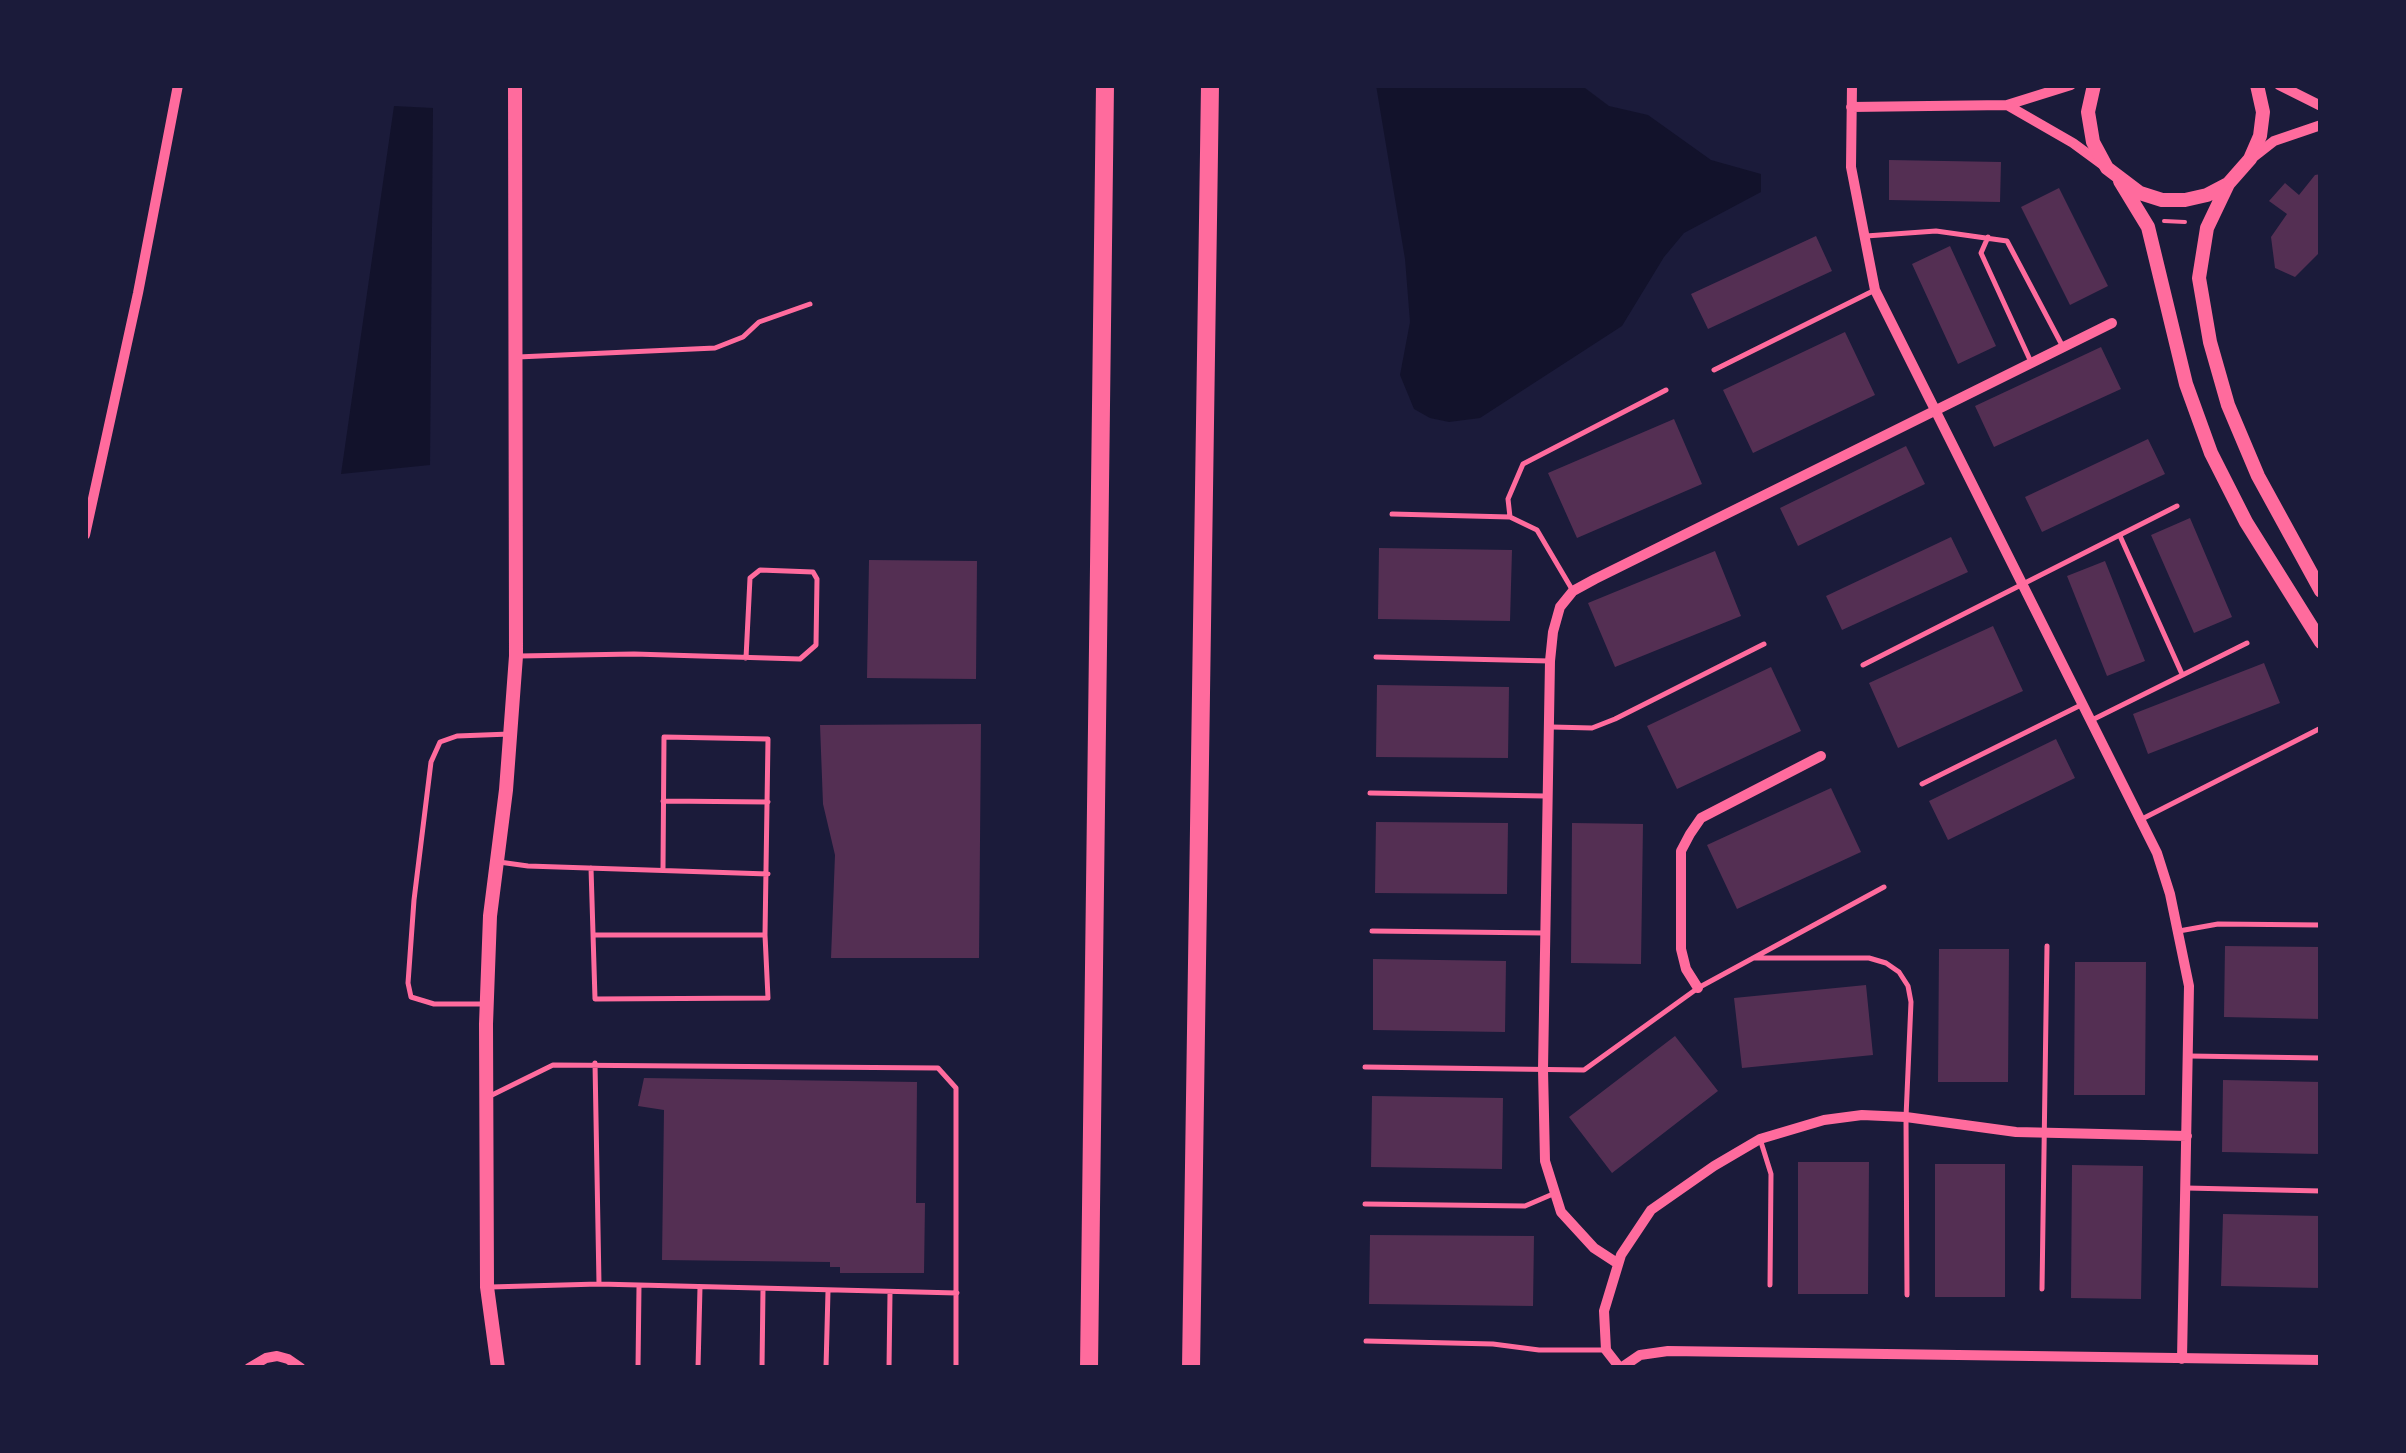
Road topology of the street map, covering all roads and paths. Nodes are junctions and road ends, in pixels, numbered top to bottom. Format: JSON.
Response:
{"nodes":[{"id":1,"x":178,"y":85,"type":"edge"},
{"id":2,"x":515,"y":85,"type":"edge"},
{"id":3,"x":1105,"y":85,"type":"edge"},
{"id":4,"x":1210,"y":85,"type":"edge"},
{"id":5,"x":1852,"y":85,"type":"edge"},
{"id":6,"x":2072,"y":85,"type":"edge"},
{"id":7,"x":2094,"y":85,"type":"edge"},
{"id":8,"x":2257,"y":85,"type":"edge"},
{"id":9,"x":2279,"y":85,"type":"edge"},
{"id":10,"x":2007,"y":105,"type":"junction"},
{"id":11,"x":1850,"y":106,"type":"junction"},
{"id":12,"x":2321,"y":106,"type":"edge"},
{"id":13,"x":2321,"y":124,"type":"edge"},
{"id":14,"x":2250,"y":159,"type":"junction"},
{"id":15,"x":2107,"y":168,"type":"junction"},
{"id":16,"x":2120,"y":181,"type":"junction"},
{"id":17,"x":2228,"y":184,"type":"junction"},
{"id":18,"x":2160,"y":220,"type":"dead end"},
{"id":19,"x":2185,"y":222,"type":"dead end"},
{"id":20,"x":1864,"y":236,"type":"junction"},
{"id":21,"x":1988,"y":237,"type":"junction"},
{"id":22,"x":1874,"y":290,"type":"junction"},
{"id":23,"x":810,"y":304,"type":"dead end"},
{"id":24,"x":2112,"y":322,"type":"dead end"},
{"id":25,"x":2062,"y":347,"type":"junction"},
{"id":26,"x":515,"y":358,"type":"junction"},
{"id":27,"x":2031,"y":363,"type":"junction"},
{"id":28,"x":1714,"y":370,"type":"dead end"},
{"id":29,"x":1666,"y":390,"type":"dead end"},
{"id":30,"x":1935,"y":410,"type":"junction"},
{"id":31,"x":2177,"y":506,"type":"dead end"},
{"id":32,"x":1392,"y":514,"type":"dead end"},
{"id":33,"x":1510,"y":517,"type":"junction"},
{"id":34,"x":85,"y":535,"type":"edge"},
{"id":35,"x":2120,"y":536,"type":"junction"},
{"id":36,"x":2021,"y":587,"type":"junction"},
{"id":37,"x":1574,"y":590,"type":"junction"},
{"id":38,"x":2321,"y":591,"type":"edge"},
{"id":39,"x":2247,"y":642,"type":"dead end"},
{"id":40,"x":2321,"y":642,"type":"edge"},
{"id":41,"x":1764,"y":644,"type":"dead end"},
{"id":42,"x":516,"y":656,"type":"junction"},
{"id":43,"x":1376,"y":657,"type":"dead end"},
{"id":44,"x":746,"y":658,"type":"junction"},
{"id":45,"x":1550,"y":661,"type":"junction"},
{"id":46,"x":1863,"y":665,"type":"dead end"},
{"id":47,"x":2182,"y":674,"type":"junction"},
{"id":48,"x":2081,"y":705,"type":"junction"},
{"id":49,"x":2089,"y":721,"type":"junction"},
{"id":50,"x":1548,"y":727,"type":"junction"},
{"id":51,"x":2321,"y":728,"type":"edge"},
{"id":52,"x":512,"y":733,"type":"junction"},
{"id":53,"x":1821,"y":756,"type":"dead end"},
{"id":54,"x":1922,"y":784,"type":"dead end"},
{"id":55,"x":1370,"y":794,"type":"dead end"},
{"id":56,"x":1548,"y":796,"type":"junction"},
{"id":57,"x":663,"y":801,"type":"junction"},
{"id":58,"x":768,"y":802,"type":"junction"},
{"id":59,"x":2139,"y":820,"type":"junction"},
{"id":60,"x":496,"y":862,"type":"junction"},
{"id":61,"x":592,"y":868,"type":"junction"},
{"id":62,"x":663,"y":868,"type":"junction"},
{"id":63,"x":768,"y":874,"type":"junction"},
{"id":64,"x":1884,"y":887,"type":"dead end"},
{"id":65,"x":2321,"y":925,"type":"edge"},
{"id":66,"x":2179,"y":931,"type":"junction"},
{"id":67,"x":1372,"y":932,"type":"dead end"},
{"id":68,"x":1547,"y":933,"type":"junction"},
{"id":69,"x":594,"y":935,"type":"junction"},
{"id":70,"x":765,"y":935,"type":"junction"},
{"id":71,"x":2047,"y":946,"type":"dead end"},
{"id":72,"x":1750,"y":958,"type":"junction"},
{"id":73,"x":1698,"y":988,"type":"junction"},
{"id":74,"x":487,"y":1004,"type":"junction"},
{"id":75,"x":2188,"y":1056,"type":"junction"},
{"id":76,"x":2321,"y":1058,"type":"edge"},
{"id":77,"x":595,"y":1063,"type":"junction"},
{"id":78,"x":1366,"y":1066,"type":"dead end"},
{"id":79,"x":1543,"y":1069,"type":"junction"},
{"id":80,"x":486,"y":1098,"type":"junction"},
{"id":81,"x":1906,"y":1117,"type":"junction"},
{"id":82,"x":2043,"y":1132,"type":"junction"},
{"id":83,"x":2187,"y":1136,"type":"junction"},
{"id":84,"x":1760,"y":1139,"type":"junction"},
{"id":85,"x":2186,"y":1188,"type":"junction"},
{"id":86,"x":2321,"y":1191,"type":"edge"},
{"id":87,"x":1554,"y":1194,"type":"junction"},
{"id":88,"x":1365,"y":1204,"type":"dead end"},
{"id":89,"x":1617,"y":1263,"type":"junction"},
{"id":90,"x":600,"y":1284,"type":"junction"},
{"id":91,"x":1770,"y":1285,"type":"dead end"},
{"id":92,"x":639,"y":1286,"type":"junction"},
{"id":93,"x":700,"y":1286,"type":"junction"},
{"id":94,"x":487,"y":1287,"type":"junction"},
{"id":95,"x":764,"y":1289,"type":"junction"},
{"id":96,"x":2042,"y":1289,"type":"dead end"},
{"id":97,"x":828,"y":1290,"type":"junction"},
{"id":98,"x":890,"y":1293,"type":"junction"},
{"id":99,"x":956,"y":1293,"type":"junction"},
{"id":100,"x":1907,"y":1295,"type":"dead end"},
{"id":101,"x":1366,"y":1342,"type":"dead end"},
{"id":102,"x":1606,"y":1350,"type":"junction"},
{"id":103,"x":2182,"y":1359,"type":"junction"},
{"id":104,"x":2321,"y":1360,"type":"edge"},
{"id":105,"x":250,"y":1368,"type":"edge"},
{"id":106,"x":302,"y":1368,"type":"edge"},
{"id":107,"x":498,"y":1368,"type":"edge"},
{"id":108,"x":638,"y":1368,"type":"edge"},
{"id":109,"x":698,"y":1368,"type":"edge"},
{"id":110,"x":762,"y":1368,"type":"edge"},
{"id":111,"x":826,"y":1368,"type":"edge"},
{"id":112,"x":889,"y":1368,"type":"edge"},
{"id":113,"x":956,"y":1368,"type":"edge"},
{"id":114,"x":1089,"y":1368,"type":"edge"},
{"id":115,"x":1191,"y":1368,"type":"edge"},
{"id":116,"x":1621,"y":1368,"type":"edge"}],
"edges":[{"from":1,"to":34,"type":"street"},
{"from":2,"to":26,"type":"street"},
{"from":3,"to":114,"type":"highway"},
{"from":4,"to":115,"type":"highway"},
{"from":5,"to":11,"type":"street"},
{"from":6,"to":10,"type":"street"},
{"from":7,"to":15,"type":"street"},
{"from":8,"to":14,"type":"street"},
{"from":9,"to":12,"type":"street"},
{"from":10,"to":11,"type":"street"},
{"from":10,"to":15,"type":"street"},
{"from":11,"to":20,"type":"street"},
{"from":13,"to":14,"type":"street"},
{"from":14,"to":17,"type":"street"},
{"from":15,"to":16,"type":"street"},
{"from":16,"to":17,"type":"street"},
{"from":16,"to":40,"type":"street"},
{"from":17,"to":38,"type":"street"},
{"from":18,"to":19,"type":"path"},
{"from":20,"to":21,"type":"lane"},
{"from":20,"to":22,"type":"street"},
{"from":21,"to":25,"type":"lane"},
{"from":21,"to":27,"type":"lane"},
{"from":22,"to":28,"type":"lane"},
{"from":22,"to":30,"type":"street"},
{"from":23,"to":26,"type":"lane"},
{"from":24,"to":25,"type":"street"},
{"from":25,"to":27,"type":"street"},
{"from":26,"to":42,"type":"street"},
{"from":27,"to":30,"type":"street"},
{"from":29,"to":33,"type":"lane"},
{"from":30,"to":36,"type":"street"},
{"from":30,"to":37,"type":"street"},
{"from":31,"to":35,"type":"lane"},
{"from":32,"to":33,"type":"lane"},
{"from":33,"to":37,"type":"lane"},
{"from":35,"to":36,"type":"lane"},
{"from":35,"to":47,"type":"lane"},
{"from":36,"to":46,"type":"lane"},
{"from":36,"to":48,"type":"street"},
{"from":37,"to":45,"type":"street"},
{"from":39,"to":47,"type":"lane"},
{"from":41,"to":50,"type":"lane"},
{"from":42,"to":44,"type":"lane"},
{"from":42,"to":52,"type":"street"},
{"from":43,"to":45,"type":"lane"},
{"from":44,"to":44,"type":"lane"},
{"from":45,"to":50,"type":"street"},
{"from":47,"to":49,"type":"lane"},
{"from":48,"to":49,"type":"street"},
{"from":48,"to":54,"type":"lane"},
{"from":49,"to":59,"type":"street"},
{"from":50,"to":56,"type":"street"},
{"from":51,"to":59,"type":"lane"},
{"from":52,"to":60,"type":"street"},
{"from":52,"to":74,"type":"lane"},
{"from":53,"to":73,"type":"street"},
{"from":55,"to":56,"type":"lane"},
{"from":56,"to":68,"type":"street"},
{"from":57,"to":58,"type":"lane"},
{"from":57,"to":58,"type":"lane"},
{"from":57,"to":62,"type":"lane"},
{"from":58,"to":63,"type":"lane"},
{"from":59,"to":66,"type":"street"},
{"from":60,"to":61,"type":"lane"},
{"from":60,"to":74,"type":"street"},
{"from":61,"to":62,"type":"lane"},
{"from":61,"to":69,"type":"lane"},
{"from":62,"to":63,"type":"lane"},
{"from":63,"to":70,"type":"lane"},
{"from":64,"to":72,"type":"lane"},
{"from":65,"to":66,"type":"lane"},
{"from":66,"to":75,"type":"street"},
{"from":67,"to":68,"type":"lane"},
{"from":68,"to":79,"type":"street"},
{"from":69,"to":70,"type":"lane"},
{"from":69,"to":70,"type":"lane"},
{"from":71,"to":82,"type":"lane"},
{"from":72,"to":73,"type":"lane"},
{"from":72,"to":81,"type":"lane"},
{"from":73,"to":79,"type":"lane"},
{"from":74,"to":80,"type":"street"},
{"from":75,"to":76,"type":"lane"},
{"from":75,"to":83,"type":"street"},
{"from":77,"to":80,"type":"lane"},
{"from":77,"to":90,"type":"lane"},
{"from":77,"to":99,"type":"lane"},
{"from":78,"to":79,"type":"lane"},
{"from":79,"to":87,"type":"street"},
{"from":80,"to":94,"type":"street"},
{"from":81,"to":82,"type":"street"},
{"from":81,"to":84,"type":"street"},
{"from":81,"to":100,"type":"lane"},
{"from":82,"to":83,"type":"street"},
{"from":82,"to":96,"type":"lane"},
{"from":83,"to":85,"type":"street"},
{"from":84,"to":89,"type":"street"},
{"from":84,"to":91,"type":"lane"},
{"from":85,"to":86,"type":"lane"},
{"from":85,"to":103,"type":"street"},
{"from":87,"to":88,"type":"lane"},
{"from":87,"to":89,"type":"street"},
{"from":89,"to":102,"type":"street"},
{"from":90,"to":92,"type":"lane"},
{"from":90,"to":94,"type":"lane"},
{"from":92,"to":93,"type":"lane"},
{"from":92,"to":108,"type":"lane"},
{"from":93,"to":95,"type":"lane"},
{"from":93,"to":109,"type":"lane"},
{"from":94,"to":107,"type":"street"},
{"from":95,"to":97,"type":"lane"},
{"from":95,"to":110,"type":"lane"},
{"from":97,"to":98,"type":"lane"},
{"from":97,"to":111,"type":"lane"},
{"from":98,"to":99,"type":"lane"},
{"from":98,"to":112,"type":"lane"},
{"from":99,"to":113,"type":"lane"},
{"from":101,"to":102,"type":"lane"},
{"from":102,"to":116,"type":"street"},
{"from":103,"to":104,"type":"street"},
{"from":103,"to":116,"type":"street"},
{"from":105,"to":106,"type":"street"}]}
